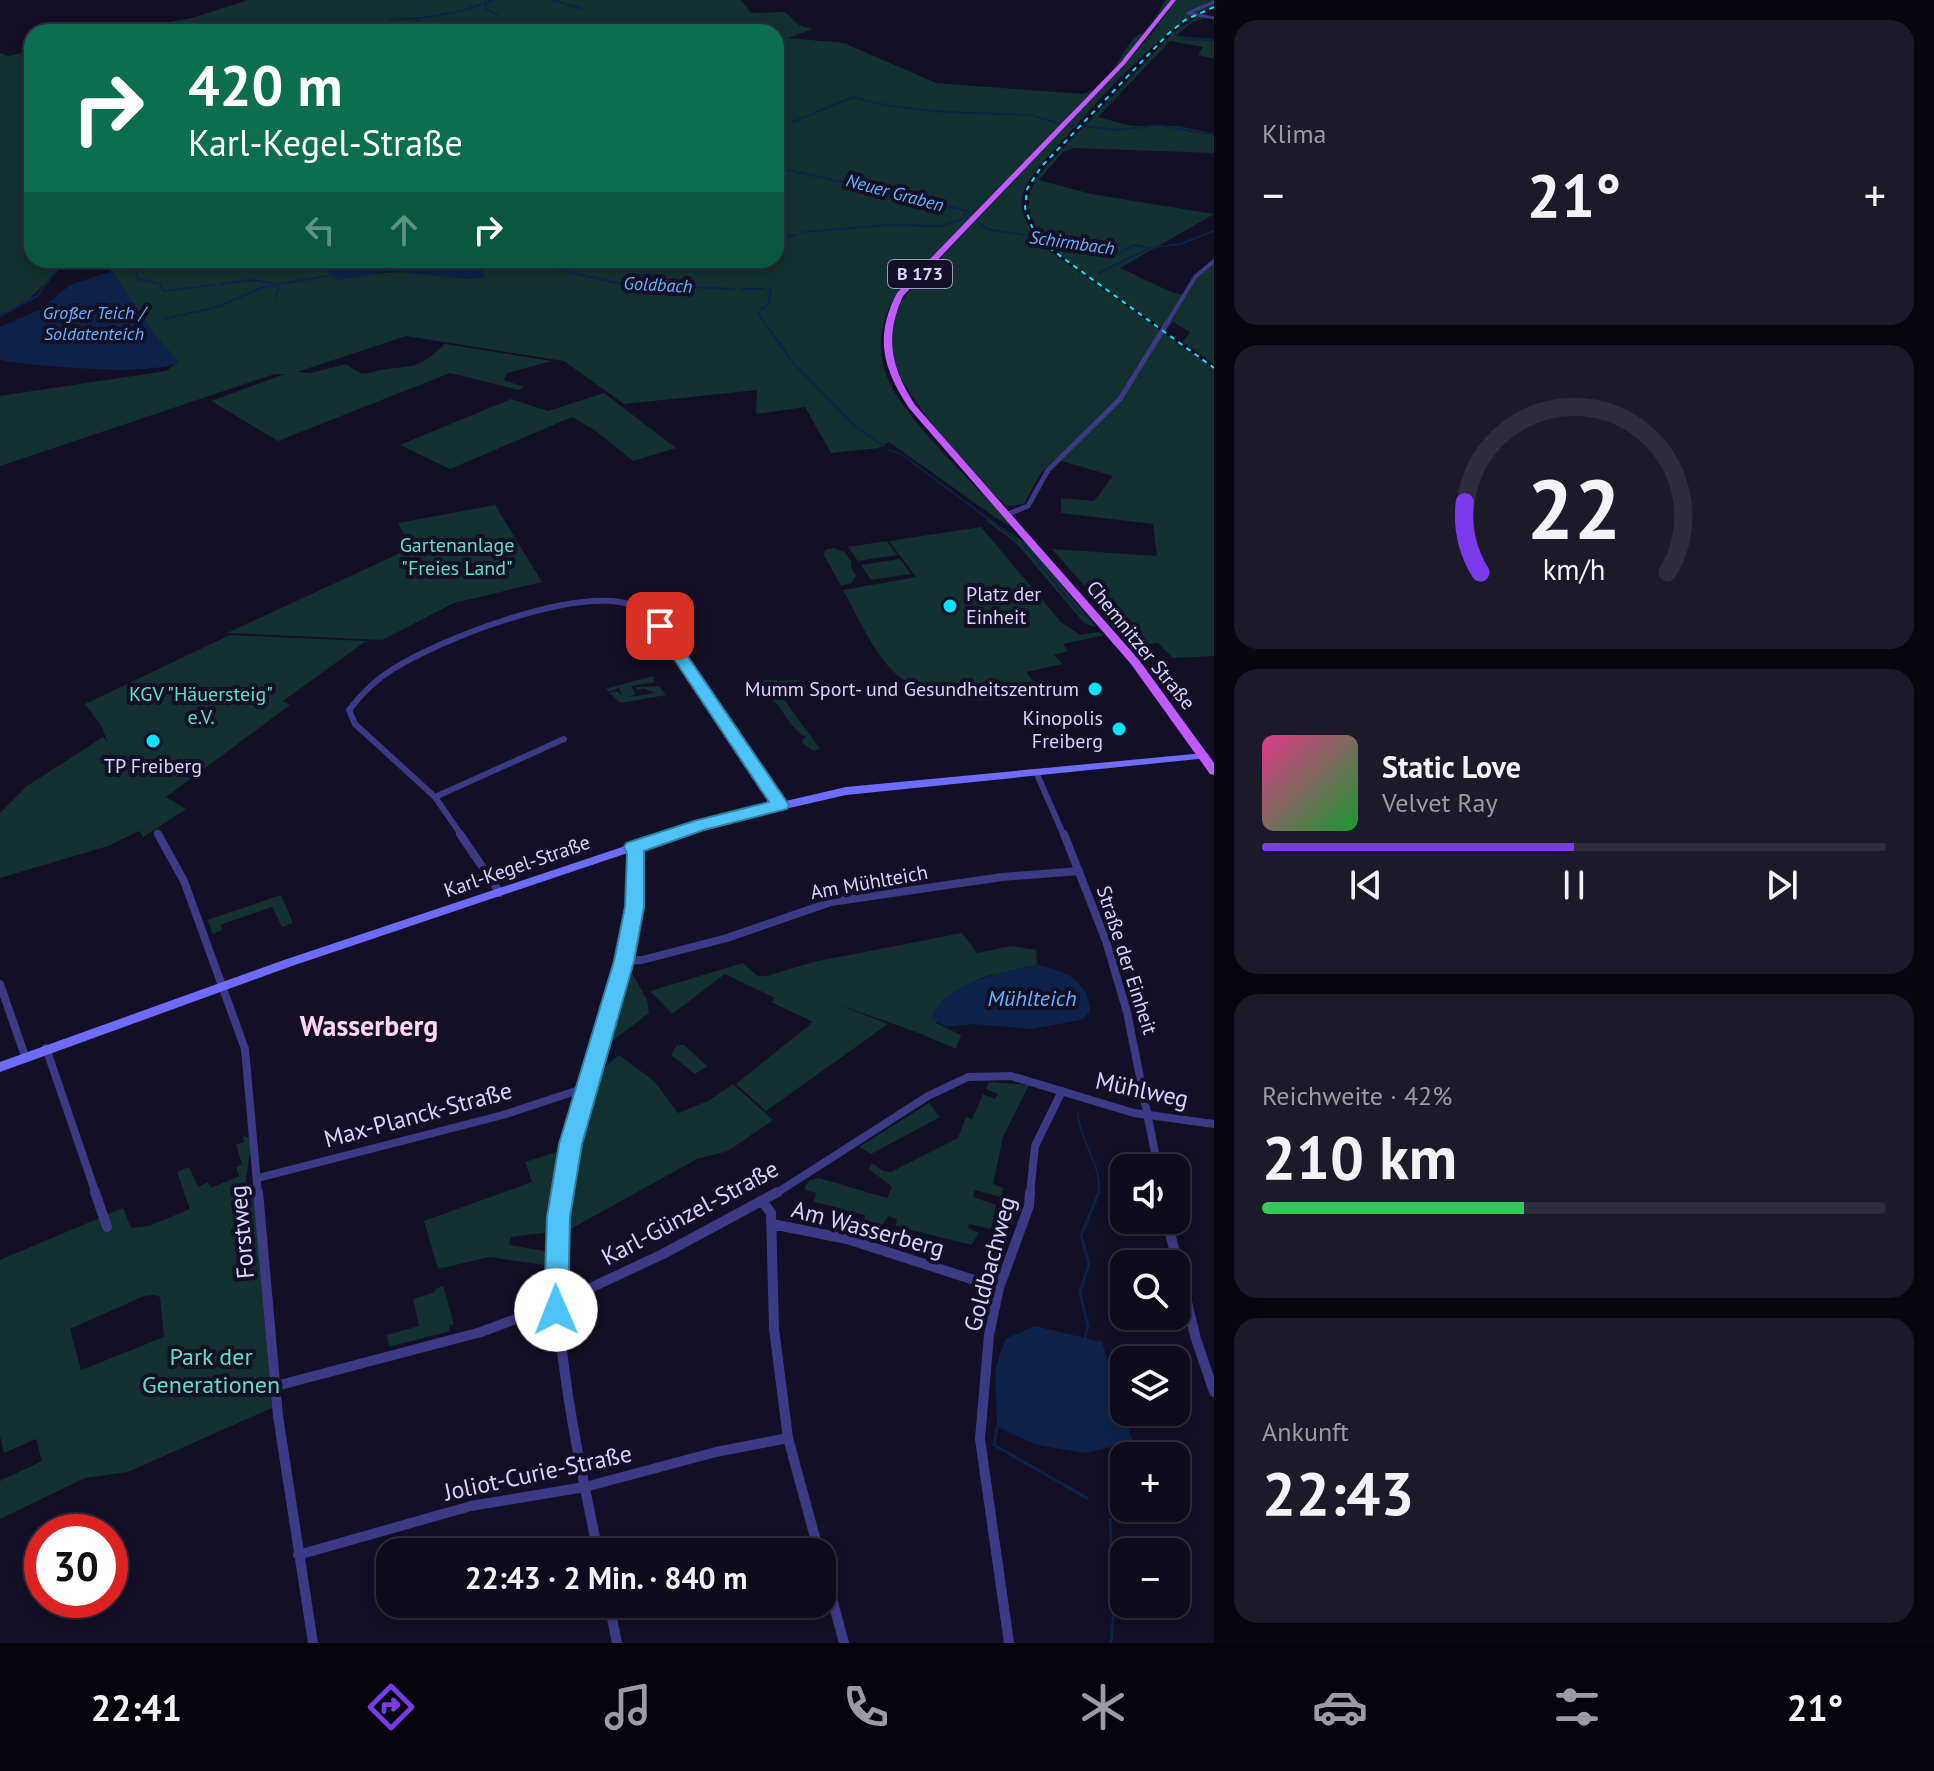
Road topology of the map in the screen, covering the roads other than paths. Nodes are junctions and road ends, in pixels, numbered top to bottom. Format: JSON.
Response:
{"nodes":[{"id":1,"x":1174,"y":0,"type":"edge"},
{"id":2,"x":1214,"y":2,"type":"edge"},
{"id":3,"x":1214,"y":18,"type":"edge"},
{"id":4,"x":1214,"y":261,"type":"edge"},
{"id":5,"x":1008,"y":514,"type":"junction"},
{"id":6,"x":564,"y":739,"type":"dead end"},
{"id":7,"x":1204,"y":756,"type":"junction"},
{"id":8,"x":1214,"y":771,"type":"edge"},
{"id":9,"x":1036,"y":772,"type":"junction"},
{"id":10,"x":435,"y":797,"type":"junction"},
{"id":11,"x":780,"y":805,"type":"junction"},
{"id":12,"x":157,"y":833,"type":"dead end"},
{"id":13,"x":633,"y":847,"type":"junction"},
{"id":14,"x":1079,"y":871,"type":"junction"},
{"id":15,"x":500,"y":893,"type":"junction"},
{"id":16,"x":624,"y":961,"type":"junction"},
{"id":17,"x":0,"y":984,"type":"edge"},
{"id":18,"x":223,"y":986,"type":"junction"},
{"id":19,"x":46,"y":1048,"type":"junction"},
{"id":20,"x":25,"y":1056,"type":"junction"},
{"id":21,"x":0,"y":1067,"type":"edge"},
{"id":22,"x":588,"y":1087,"type":"junction"},
{"id":23,"x":1062,"y":1091,"type":"junction"},
{"id":24,"x":1148,"y":1116,"type":"junction"},
{"id":25,"x":1214,"y":1124,"type":"edge"},
{"id":26,"x":1155,"y":1154,"type":"edge"},
{"id":27,"x":258,"y":1178,"type":"junction"},
{"id":28,"x":763,"y":1202,"type":"junction"},
{"id":29,"x":772,"y":1224,"type":"junction"},
{"id":30,"x":107,"y":1227,"type":"dead end"},
{"id":31,"x":1170,"y":1234,"type":"edge"},
{"id":32,"x":999,"y":1288,"type":"junction"},
{"id":33,"x":556,"y":1304,"type":"junction"},
{"id":34,"x":276,"y":1386,"type":"junction"},
{"id":35,"x":1214,"y":1392,"type":"edge"},
{"id":36,"x":788,"y":1438,"type":"junction"},
{"id":37,"x":585,"y":1487,"type":"junction"},
{"id":38,"x":595,"y":1538,"type":"edge"},
{"id":39,"x":815,"y":1538,"type":"edge"},
{"id":40,"x":298,"y":1555,"type":"junction"},
{"id":41,"x":836,"y":1613,"type":"edge"},
{"id":42,"x":612,"y":1618,"type":"edge"},
{"id":43,"x":313,"y":1643,"type":"edge"},
{"id":44,"x":617,"y":1643,"type":"edge"},
{"id":45,"x":844,"y":1643,"type":"edge"},
{"id":46,"x":1009,"y":1643,"type":"edge"}],
"edges":[{"from":1,"to":5,"type":"main road","number":"B 173"},
{"from":2,"to":3,"type":"street"},
{"from":4,"to":5,"type":"street"},
{"from":5,"to":7,"type":"main road","name":"Chemnitzer Straße","number":"B 173"},
{"from":6,"to":10,"type":"street"},
{"from":7,"to":8,"type":"main road","name":"Chemnitzer Straße","number":"B 173"},
{"from":7,"to":9,"type":"street","name":"Karl-Kegel-Straße"},
{"from":9,"to":11,"type":"street","name":"Karl-Kegel-Straße"},
{"from":9,"to":14,"type":"street","name":"Straße der Einheit"},
{"from":10,"to":11,"type":"street"},
{"from":10,"to":15,"type":"street"},
{"from":11,"to":13,"type":"street","name":"Karl-Kegel-Straße"},
{"from":12,"to":18,"type":"street","name":"Forstweg"},
{"from":13,"to":15,"type":"street","name":"Karl-Kegel-Straße"},
{"from":13,"to":16,"type":"street"},
{"from":14,"to":16,"type":"street","name":"Am Mühlteich"},
{"from":14,"to":24,"type":"street","name":"Straße der Einheit"},
{"from":15,"to":18,"type":"street","name":"Karl-Kegel-Straße"},
{"from":16,"to":22,"type":"street"},
{"from":17,"to":20,"type":"street"},
{"from":18,"to":19,"type":"street","name":"Karl-Kegel-Straße"},
{"from":18,"to":27,"type":"street","name":"Forstweg"},
{"from":19,"to":20,"type":"street","name":"Karl-Kegel-Straße"},
{"from":19,"to":30,"type":"street"},
{"from":20,"to":21,"type":"street","name":"Karl-Kegel-Straße"},
{"from":22,"to":27,"type":"street","name":"Max-Planck-Straße"},
{"from":22,"to":33,"type":"street"},
{"from":23,"to":24,"type":"street","name":"Mühlweg"},
{"from":23,"to":28,"type":"street","name":"Karl-Günzel-Straße"},
{"from":23,"to":32,"type":"street","name":"Goldbachweg"},
{"from":24,"to":25,"type":"street","name":"Mühlweg"},
{"from":24,"to":26,"type":"street","name":"Straße der Einheit"},
{"from":27,"to":34,"type":"street","name":"Forstweg"},
{"from":28,"to":29,"type":"street"},
{"from":28,"to":33,"type":"street","name":"Karl-Günzel-Straße"},
{"from":29,"to":32,"type":"street","name":"Am Wasserberg"},
{"from":29,"to":36,"type":"street"},
{"from":31,"to":35,"type":"street"},
{"from":32,"to":46,"type":"street","name":"Goldbachweg"},
{"from":33,"to":34,"type":"street","name":"Karl-Günzel-Straße"},
{"from":33,"to":37,"type":"street"},
{"from":34,"to":40,"type":"street","name":"Forstweg"},
{"from":36,"to":37,"type":"street","name":"Joliot-Curie-Straße"},
{"from":36,"to":39,"type":"street"},
{"from":37,"to":38,"type":"street"},
{"from":37,"to":40,"type":"street","name":"Joliot-Curie-Straße"},
{"from":40,"to":43,"type":"street","name":"Forstweg"},
{"from":41,"to":45,"type":"street"},
{"from":42,"to":44,"type":"street"}]}
